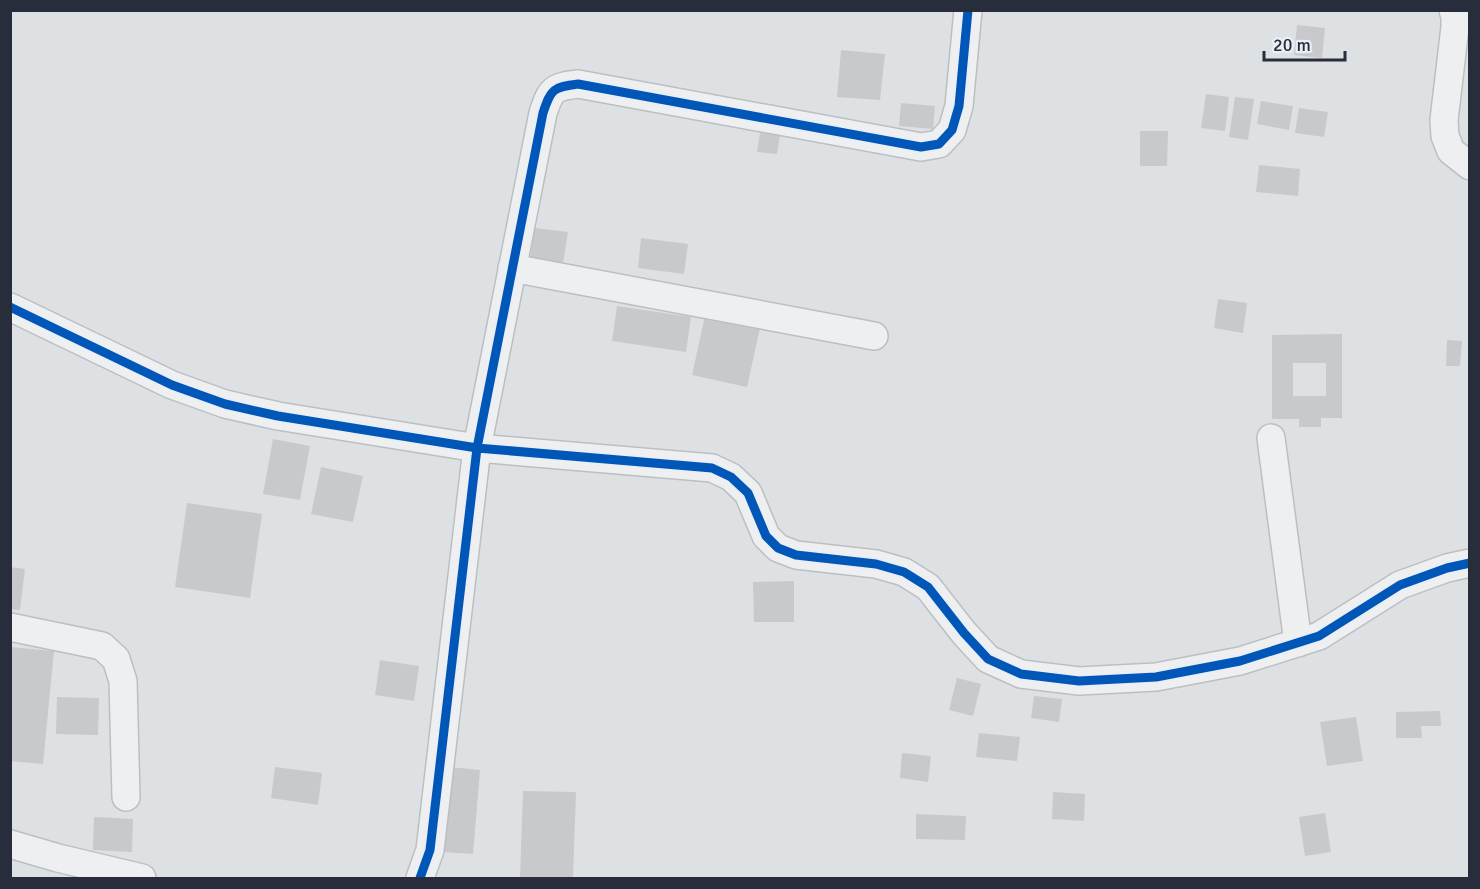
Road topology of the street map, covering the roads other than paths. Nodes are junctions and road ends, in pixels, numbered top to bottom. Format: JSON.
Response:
{"nodes":[{"id":1,"x":968,"y":10,"type":"edge"},
{"id":2,"x":1453,"y":10,"type":"edge"},
{"id":3,"x":1470,"y":166,"type":"edge"},
{"id":4,"x":512,"y":268,"type":"junction"},
{"id":5,"x":10,"y":307,"type":"edge"},
{"id":6,"x":874,"y":336,"type":"dead end"},
{"id":7,"x":1271,"y":438,"type":"dead end"},
{"id":8,"x":477,"y":448,"type":"junction"},
{"id":9,"x":1470,"y":563,"type":"edge"},
{"id":10,"x":10,"y":627,"type":"edge"},
{"id":11,"x":1298,"y":643,"type":"junction"},
{"id":12,"x":126,"y":797,"type":"dead end"},
{"id":13,"x":10,"y":844,"type":"edge"},
{"id":14,"x":142,"y":879,"type":"edge"},
{"id":15,"x":420,"y":879,"type":"edge"}],
"edges":[{"from":1,"to":4,"type":"street"},
{"from":2,"to":3,"type":"street"},
{"from":4,"to":6,"type":"street"},
{"from":4,"to":8,"type":"street"},
{"from":5,"to":8,"type":"street"},
{"from":7,"to":11,"type":"street"},
{"from":8,"to":11,"type":"street"},
{"from":8,"to":15,"type":"street"},
{"from":9,"to":11,"type":"street"},
{"from":10,"to":12,"type":"street"},
{"from":13,"to":14,"type":"street"}]}
